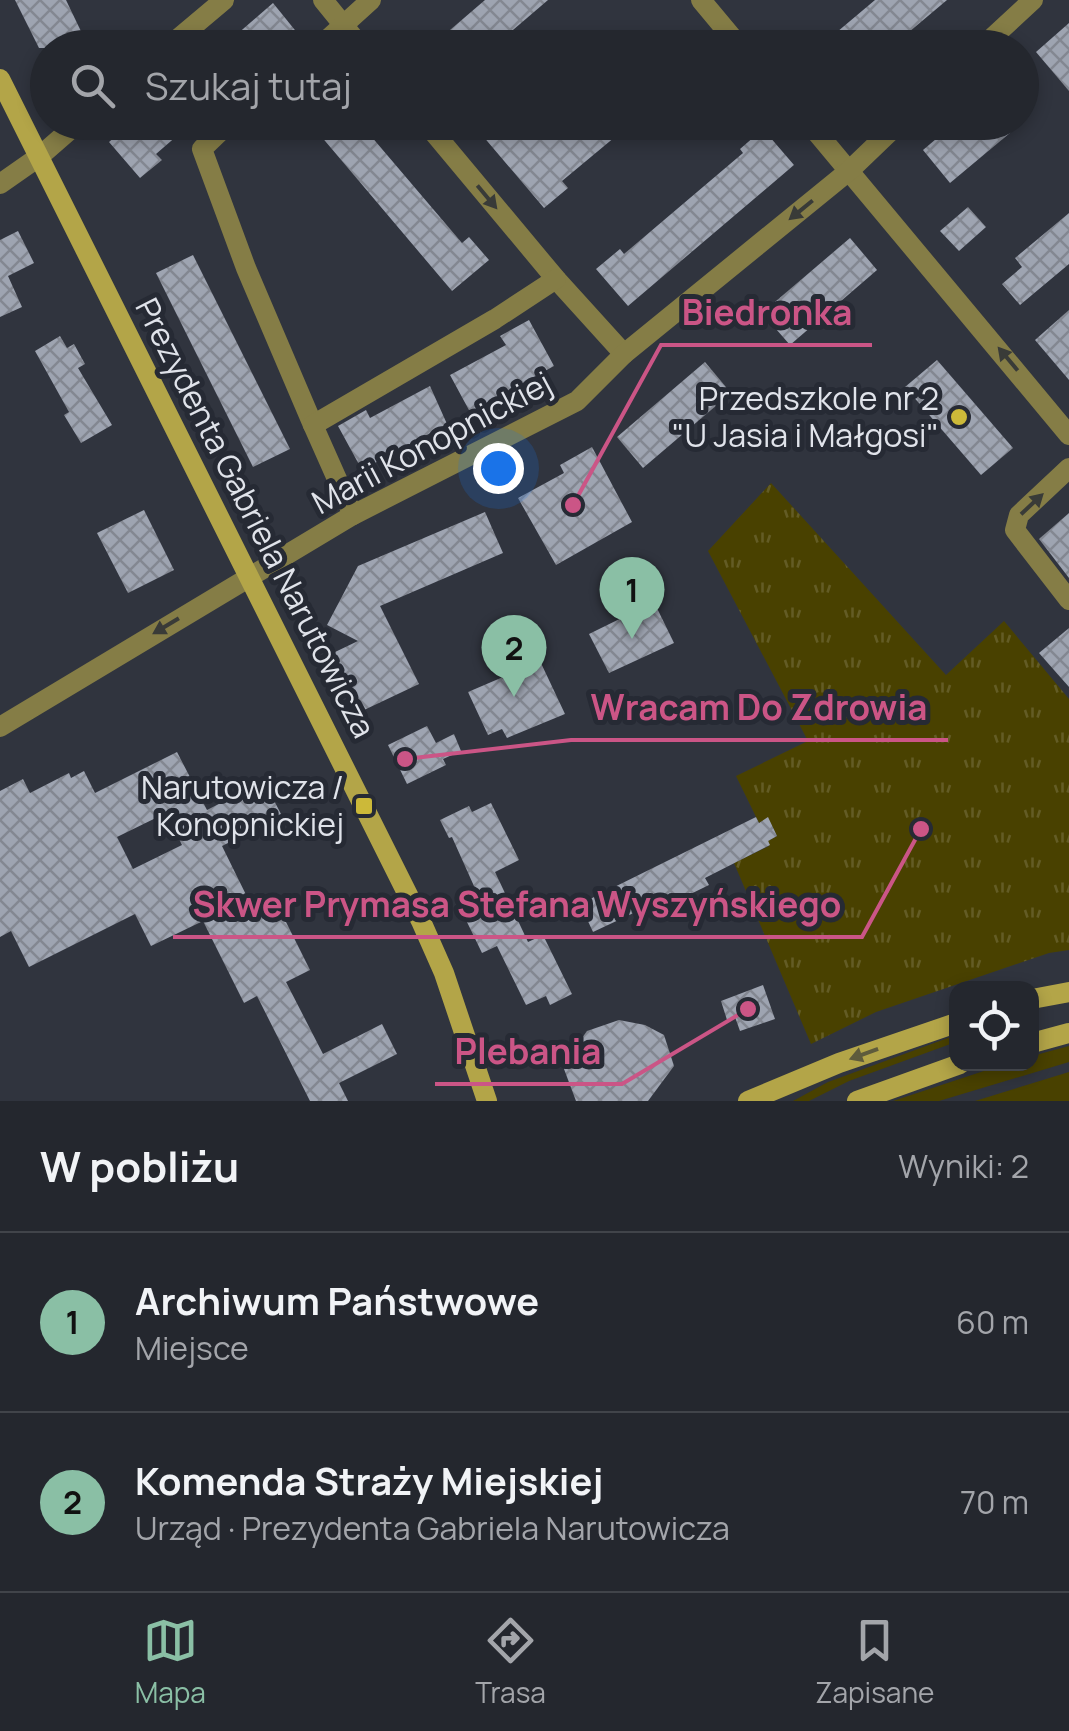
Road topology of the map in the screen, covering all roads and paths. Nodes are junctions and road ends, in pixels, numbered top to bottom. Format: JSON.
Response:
{"nodes":[{"id":1,"x":224,"y":0,"type":"edge"},
{"id":2,"x":323,"y":0,"type":"edge"},
{"id":3,"x":371,"y":0,"type":"edge"},
{"id":4,"x":701,"y":0,"type":"edge"},
{"id":5,"x":1032,"y":0,"type":"edge"},
{"id":6,"x":343,"y":25,"type":"junction"},
{"id":7,"x":188,"y":30,"type":"edge"},
{"id":8,"x":338,"y":30,"type":"edge"},
{"id":9,"x":347,"y":30,"type":"edge"},
{"id":10,"x":726,"y":30,"type":"edge"},
{"id":11,"x":1000,"y":30,"type":"edge"},
{"id":12,"x":0,"y":79,"type":"edge"},
{"id":13,"x":30,"y":137,"type":"edge"},
{"id":14,"x":32,"y":140,"type":"edge"},
{"id":15,"x":58,"y":140,"type":"edge"},
{"id":16,"x":211,"y":140,"type":"edge"},
{"id":17,"x":440,"y":140,"type":"edge"},
{"id":18,"x":824,"y":140,"type":"edge"},
{"id":19,"x":881,"y":140,"type":"edge"},
{"id":20,"x":40,"y":156,"type":"junction"},
{"id":21,"x":850,"y":170,"type":"junction"},
{"id":22,"x":0,"y":184,"type":"edge"},
{"id":23,"x":556,"y":279,"type":"junction"},
{"id":24,"x":624,"y":354,"type":"junction"},
{"id":25,"x":313,"y":425,"type":"junction"},
{"id":26,"x":1069,"y":435,"type":"edge"},
{"id":27,"x":1069,"y":468,"type":"edge"},
{"id":28,"x":353,"y":516,"type":"junction"},
{"id":29,"x":250,"y":577,"type":"junction"},
{"id":30,"x":1069,"y":600,"type":"edge"},
{"id":31,"x":0,"y":727,"type":"edge"},
{"id":32,"x":1069,"y":992,"type":"edge"},
{"id":33,"x":1039,"y":998,"type":"edge"},
{"id":34,"x":949,"y":1025,"type":"edge"},
{"id":35,"x":1069,"y":1033,"type":"edge"},
{"id":36,"x":1039,"y":1040,"type":"edge"},
{"id":37,"x":949,"y":1068,"type":"edge"},
{"id":38,"x":487,"y":1101,"type":"edge"},
{"id":39,"x":748,"y":1101,"type":"edge"},
{"id":40,"x":857,"y":1101,"type":"edge"}],
"edges":[{"from":1,"to":7,"type":"street"},
{"from":2,"to":6,"type":"street"},
{"from":3,"to":6,"type":"street"},
{"from":4,"to":10,"type":"street"},
{"from":5,"to":11,"type":"street"},
{"from":6,"to":8,"type":"street"},
{"from":6,"to":9,"type":"street"},
{"from":12,"to":13,"type":"street","name":"Prezydenta Gabriela Narutowicza"},
{"from":14,"to":20,"type":"street","name":"Prezydenta Gabriela Narutowicza"},
{"from":15,"to":20,"type":"street"},
{"from":16,"to":25,"type":"street"},
{"from":17,"to":23,"type":"street","one_way":true},
{"from":18,"to":21,"type":"street"},
{"from":19,"to":21,"type":"street","name":"Marii Konopnickiej"},
{"from":20,"to":22,"type":"street"},
{"from":20,"to":29,"type":"street","name":"Prezydenta Gabriela Narutowicza"},
{"from":21,"to":24,"type":"street","name":"Marii Konopnickiej","one_way":true},
{"from":26,"to":21,"type":"street","one_way":true},
{"from":23,"to":24,"type":"street"},
{"from":23,"to":25,"type":"street"},
{"from":24,"to":28,"type":"street","name":"Marii Konopnickiej"},
{"from":25,"to":28,"type":"street"},
{"from":30,"to":27,"type":"street","one_way":true},
{"from":28,"to":29,"type":"street","name":"Marii Konopnickiej"},
{"from":29,"to":31,"type":"street","name":"Marii Konopnickiej","one_way":true},
{"from":29,"to":38,"type":"street","name":"Prezydenta Gabriela Narutowicza"},
{"from":32,"to":33,"type":"street"},
{"from":34,"to":39,"type":"street","one_way":true},
{"from":35,"to":36,"type":"street"},
{"from":37,"to":40,"type":"street"}]}
